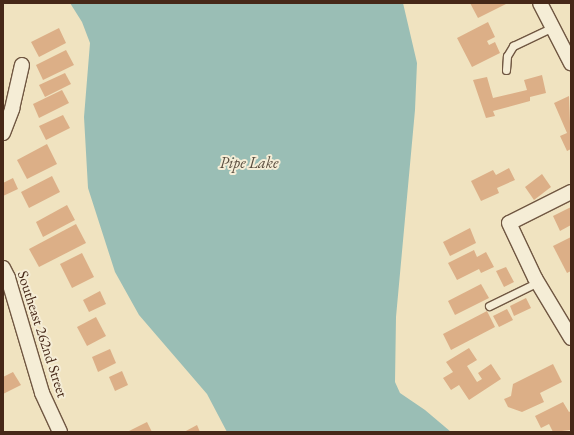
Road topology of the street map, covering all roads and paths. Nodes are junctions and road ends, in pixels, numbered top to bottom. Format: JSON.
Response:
{"nodes":[{"id":1,"x":540,"y":3,"type":"edge"},
{"id":2,"x":553,"y":27,"type":"junction"},
{"id":3,"x":571,"y":63,"type":"edge"},
{"id":4,"x":22,"y":65,"type":"dead end"},
{"id":5,"x":506,"y":70,"type":"dead end"},
{"id":6,"x":3,"y":133,"type":"edge"},
{"id":7,"x":571,"y":192,"type":"edge"},
{"id":8,"x":3,"y":268,"type":"edge"},
{"id":9,"x":538,"y":282,"type":"junction"},
{"id":10,"x":489,"y":306,"type":"dead end"},
{"id":11,"x":571,"y":338,"type":"edge"},
{"id":12,"x":60,"y":432,"type":"edge"}],
"edges":[{"from":1,"to":2,"type":"street"},
{"from":2,"to":3,"type":"street"},
{"from":2,"to":5,"type":"lane"},
{"from":4,"to":6,"type":"street"},
{"from":7,"to":9,"type":"street"},
{"from":8,"to":12,"type":"street","name":"Southeast 262nd Street"},
{"from":9,"to":10,"type":"lane"},
{"from":9,"to":11,"type":"street"}]}
